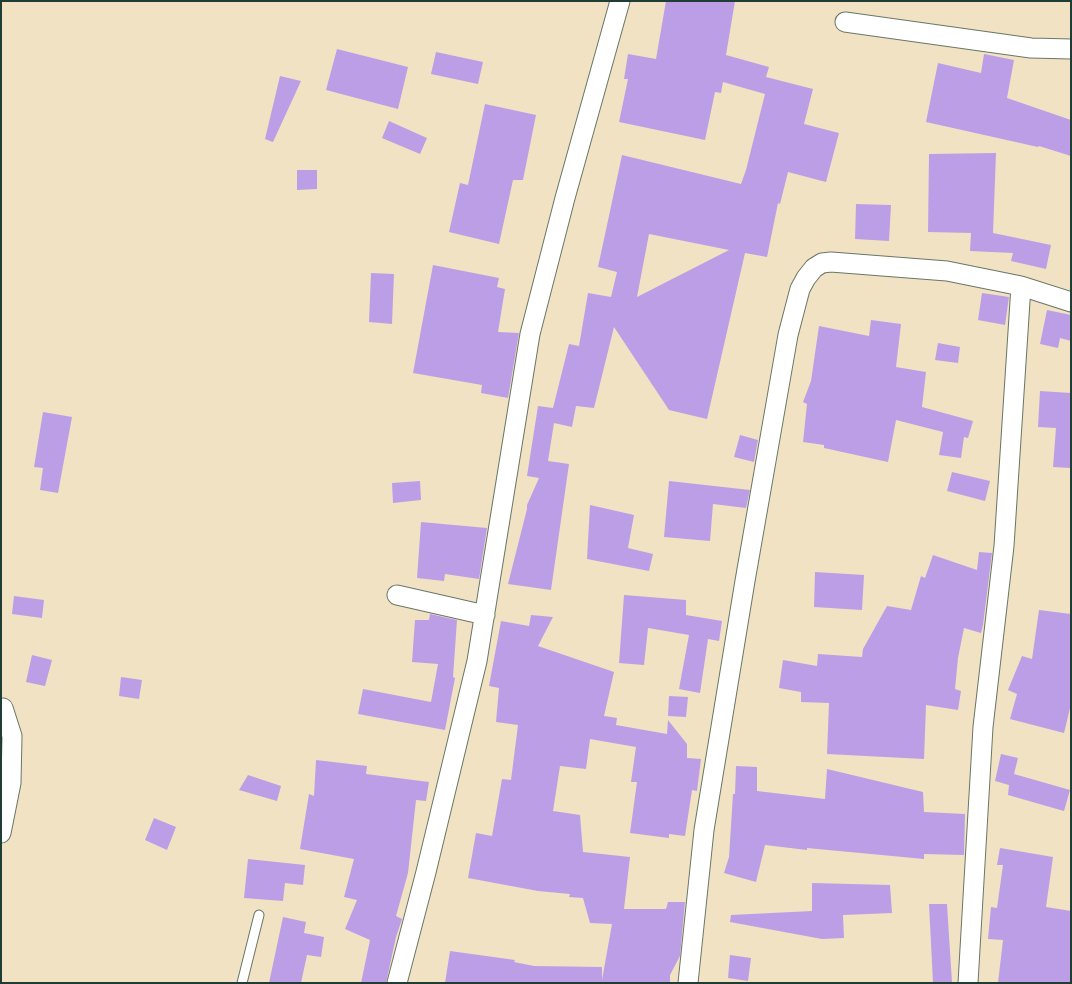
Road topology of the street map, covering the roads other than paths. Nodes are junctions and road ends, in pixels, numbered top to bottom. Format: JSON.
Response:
{"nodes":[{"id":1,"x":620,"y":1,"type":"edge"},
{"id":2,"x":845,"y":22,"type":"dead end"},
{"id":3,"x":1071,"y":49,"type":"edge"},
{"id":4,"x":1021,"y":286,"type":"junction"},
{"id":5,"x":1071,"y":302,"type":"edge"},
{"id":6,"x":397,"y":595,"type":"dead end"},
{"id":7,"x":486,"y":615,"type":"junction"},
{"id":8,"x":4,"y":708,"type":"dead end"},
{"id":9,"x":1,"y":833,"type":"edge"},
{"id":10,"x":259,"y":915,"type":"dead end"},
{"id":11,"x":242,"y":983,"type":"edge"},
{"id":12,"x":397,"y":983,"type":"edge"},
{"id":13,"x":688,"y":983,"type":"edge"},
{"id":14,"x":968,"y":983,"type":"edge"}],
"edges":[{"from":1,"to":7,"type":"street"},
{"from":2,"to":3,"type":"street"},
{"from":4,"to":5,"type":"street"},
{"from":4,"to":13,"type":"street"},
{"from":4,"to":14,"type":"street"},
{"from":6,"to":7,"type":"street"},
{"from":7,"to":12,"type":"street"},
{"from":8,"to":9,"type":"street"},
{"from":10,"to":11,"type":"lane"}]}
